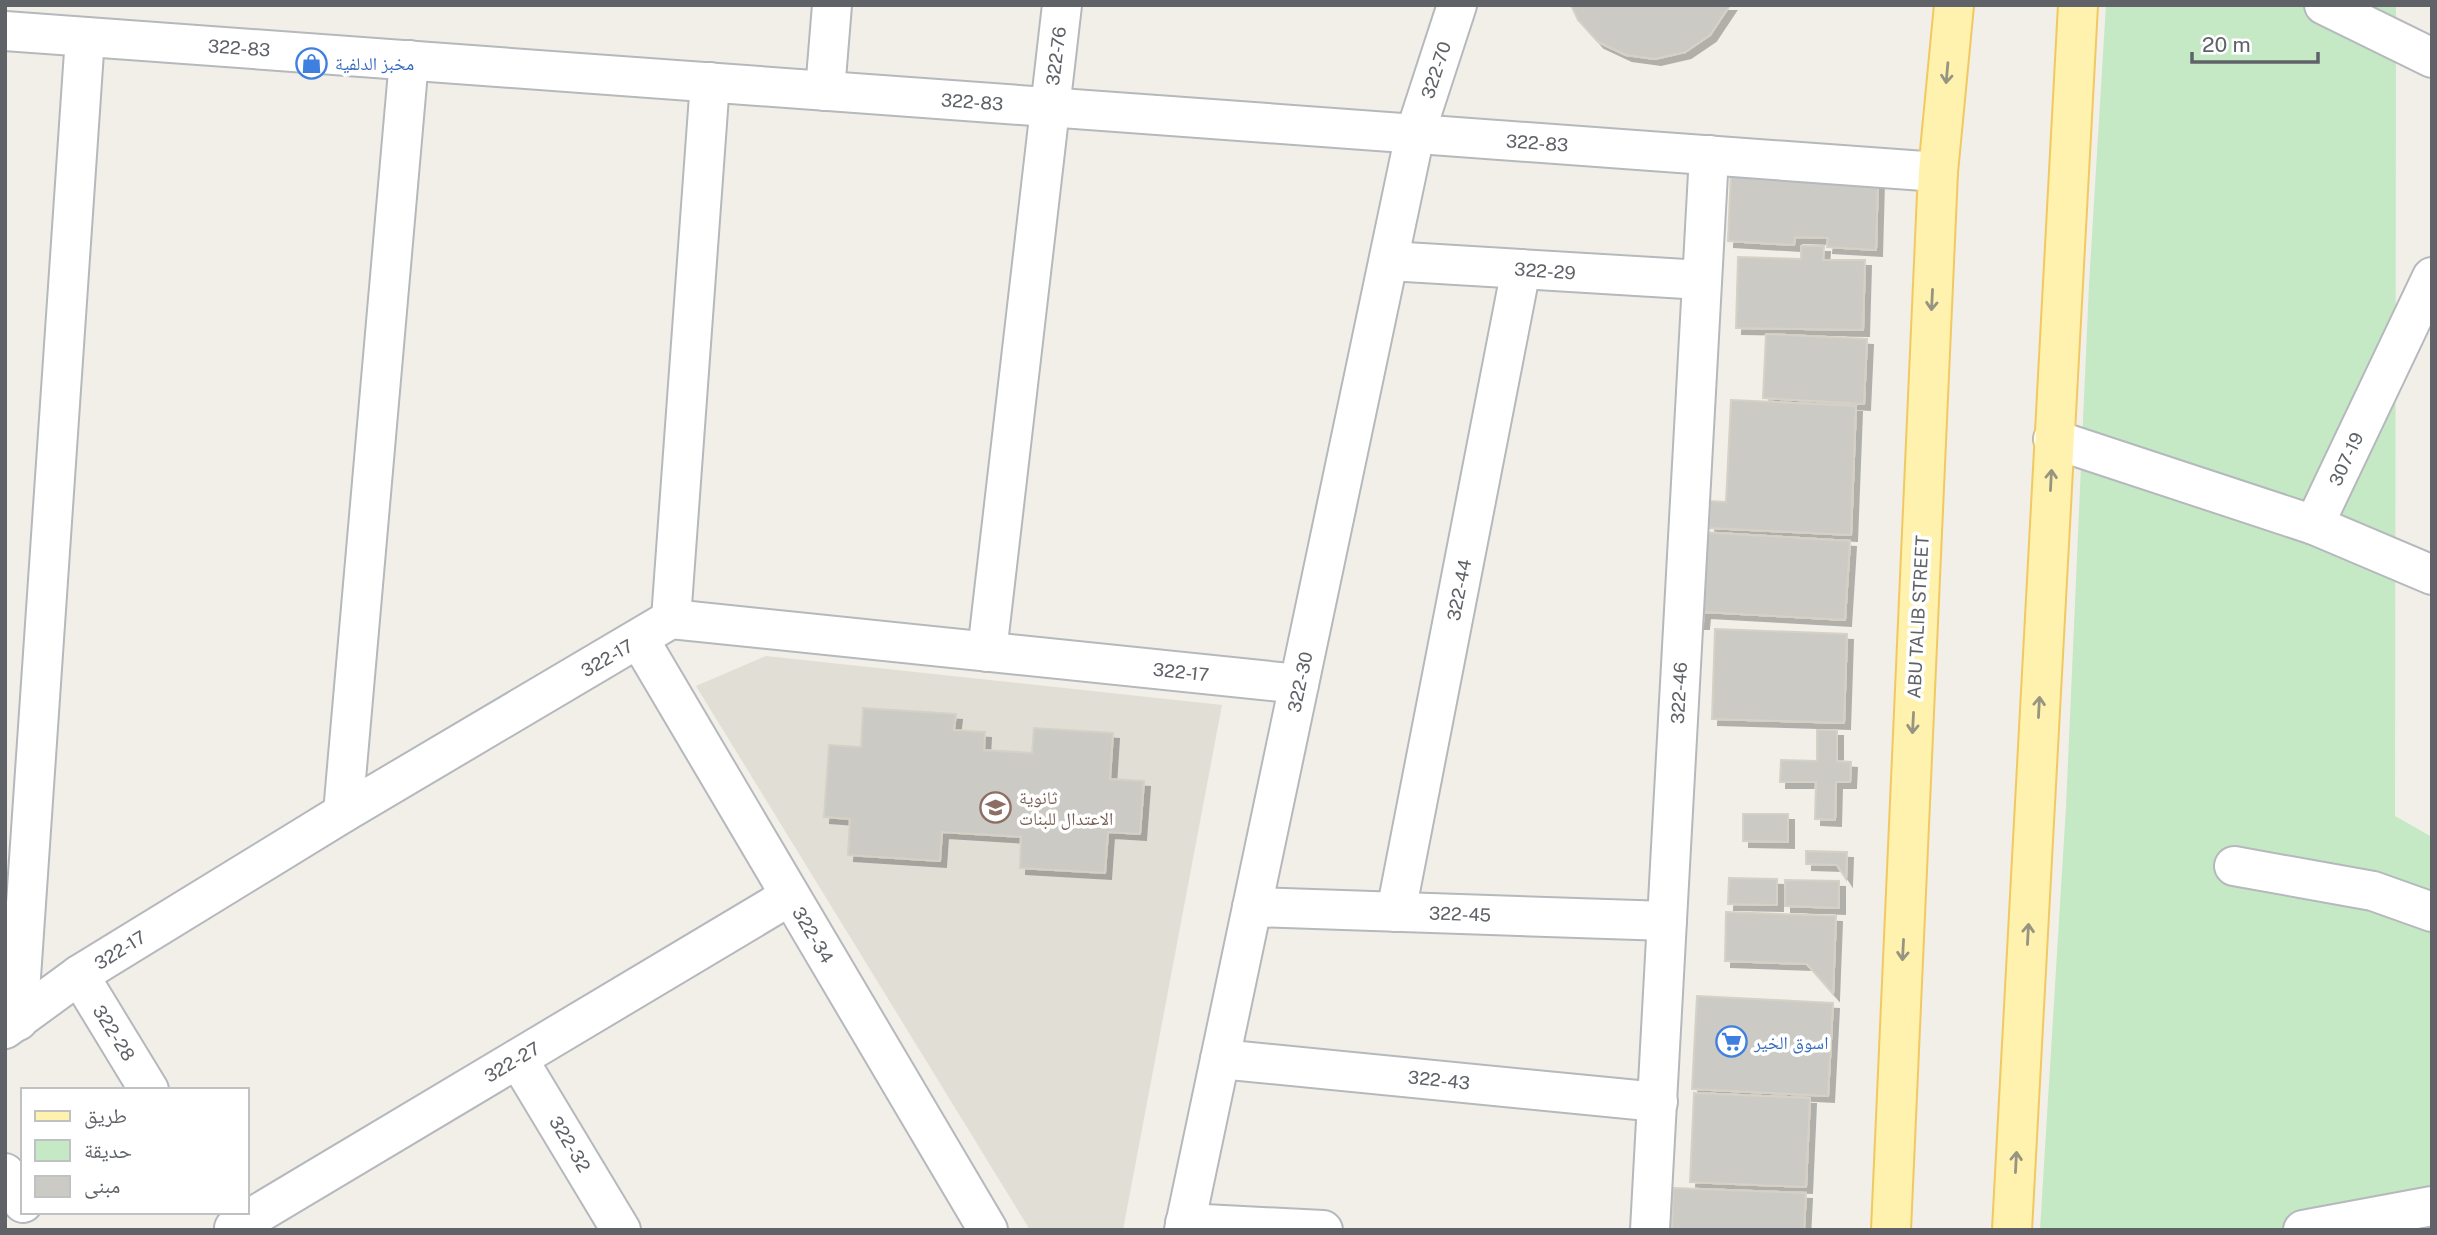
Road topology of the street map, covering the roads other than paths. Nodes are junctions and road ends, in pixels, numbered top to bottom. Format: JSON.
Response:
{"nodes":[{"id":1,"x":832,"y":5,"type":"edge"},
{"id":2,"x":1062,"y":5,"type":"edge"},
{"id":3,"x":1457,"y":5,"type":"edge"},
{"id":4,"x":1954,"y":5,"type":"edge"},
{"id":5,"x":2078,"y":5,"type":"edge"},
{"id":6,"x":2324,"y":5,"type":"edge"},
{"id":7,"x":5,"y":31,"type":"edge"},
{"id":8,"x":85,"y":37,"type":"junction"},
{"id":9,"x":2432,"y":58,"type":"edge"},
{"id":10,"x":409,"y":60,"type":"junction"},
{"id":11,"x":710,"y":82,"type":"junction"},
{"id":12,"x":825,"y":91,"type":"junction"},
{"id":13,"x":1050,"y":107,"type":"junction"},
{"id":14,"x":1415,"y":134,"type":"junction"},
{"id":15,"x":1709,"y":155,"type":"junction"},
{"id":16,"x":1938,"y":172,"type":"junction"},
{"id":17,"x":1388,"y":261,"type":"junction"},
{"id":18,"x":1521,"y":269,"type":"junction"},
{"id":19,"x":2432,"y":277,"type":"edge"},
{"id":20,"x":1702,"y":280,"type":"junction"},
{"id":21,"x":2053,"y":439,"type":"junction"},
{"id":22,"x":2314,"y":525,"type":"junction"},
{"id":23,"x":2432,"y":575,"type":"edge"},
{"id":24,"x":655,"y":629,"type":"junction"},
{"id":25,"x":986,"y":652,"type":"junction"},
{"id":26,"x":1299,"y":684,"type":"junction"},
{"id":27,"x":343,"y":813,"type":"junction"},
{"id":28,"x":2234,"y":866,"type":"dead end"},
{"id":29,"x":790,"y":896,"type":"junction"},
{"id":30,"x":1252,"y":907,"type":"junction"},
{"id":31,"x":1396,"y":912,"type":"junction"},
{"id":32,"x":2432,"y":912,"type":"edge"},
{"id":33,"x":1667,"y":921,"type":"junction"},
{"id":34,"x":79,"y":975,"type":"junction"},
{"id":35,"x":11,"y":1025,"type":"edge"},
{"id":36,"x":517,"y":1059,"type":"junction"},
{"id":37,"x":1220,"y":1059,"type":"junction"},
{"id":38,"x":148,"y":1088,"type":"edge"},
{"id":39,"x":1658,"y":1102,"type":"junction"},
{"id":40,"x":5,"y":1173,"type":"edge"},
{"id":41,"x":21,"y":1200,"type":"edge"},
{"id":42,"x":2432,"y":1206,"type":"edge"},
{"id":43,"x":248,"y":1213,"type":"edge"},
{"id":44,"x":29,"y":1214,"type":"edge"},
{"id":45,"x":247,"y":1214,"type":"edge"},
{"id":46,"x":231,"y":1223,"type":"edge"},
{"id":47,"x":1185,"y":1227,"type":"edge"},
{"id":48,"x":39,"y":1230,"type":"edge"},
{"id":49,"x":621,"y":1230,"type":"edge"},
{"id":50,"x":988,"y":1230,"type":"edge"},
{"id":51,"x":1323,"y":1230,"type":"edge"},
{"id":52,"x":1650,"y":1230,"type":"edge"},
{"id":53,"x":1891,"y":1230,"type":"edge"},
{"id":54,"x":2012,"y":1230,"type":"edge"},
{"id":55,"x":2303,"y":1230,"type":"edge"}],
"edges":[{"from":1,"to":12,"type":"street"},
{"from":2,"to":13,"type":"street","name":"322-76"},
{"from":3,"to":14,"type":"street","name":"322-70"},
{"from":4,"to":16,"type":"main road","name":"ABU TALIB STREET","one_way":true},
{"from":5,"to":21,"type":"main road"},
{"from":6,"to":9,"type":"street"},
{"from":7,"to":8,"type":"street","name":"322-83"},
{"from":8,"to":10,"type":"street","name":"322-83"},
{"from":8,"to":35,"type":"street"},
{"from":10,"to":11,"type":"street","name":"322-83"},
{"from":10,"to":27,"type":"street"},
{"from":11,"to":12,"type":"street","name":"322-83"},
{"from":11,"to":24,"type":"street"},
{"from":12,"to":13,"type":"street","name":"322-83"},
{"from":13,"to":14,"type":"street","name":"322-83"},
{"from":13,"to":25,"type":"street","name":"322-76"},
{"from":14,"to":15,"type":"street","name":"322-83"},
{"from":14,"to":17,"type":"street","name":"322-30"},
{"from":15,"to":16,"type":"street","name":"322-83"},
{"from":15,"to":20,"type":"street","name":"322-46"},
{"from":16,"to":53,"type":"main road","name":"ABU TALIB STREET","one_way":true},
{"from":17,"to":18,"type":"street","name":"322-29"},
{"from":17,"to":26,"type":"street","name":"322-30"},
{"from":18,"to":20,"type":"street","name":"322-29"},
{"from":18,"to":31,"type":"street","name":"322-44"},
{"from":19,"to":22,"type":"street","name":"307-19"},
{"from":20,"to":33,"type":"street","name":"322-46"},
{"from":21,"to":22,"type":"street"},
{"from":54,"to":21,"type":"main road","one_way":true},
{"from":22,"to":23,"type":"street"},
{"from":24,"to":25,"type":"street","name":"322-17"},
{"from":24,"to":27,"type":"street","name":"322-17"},
{"from":24,"to":29,"type":"street","name":"322-34"},
{"from":25,"to":26,"type":"street","name":"322-17"},
{"from":26,"to":30,"type":"street","name":"322-30"},
{"from":27,"to":34,"type":"street","name":"322-17"},
{"from":28,"to":32,"type":"street"},
{"from":29,"to":36,"type":"street","name":"322-27"},
{"from":29,"to":50,"type":"street","name":"322-34"},
{"from":30,"to":31,"type":"street","name":"322-45"},
{"from":30,"to":37,"type":"street","name":"322-30"},
{"from":31,"to":33,"type":"street","name":"322-45"},
{"from":33,"to":39,"type":"street","name":"322-46"},
{"from":34,"to":35,"type":"street","name":"322-17"},
{"from":34,"to":38,"type":"street","name":"322-28"},
{"from":36,"to":43,"type":"street","name":"322-27"},
{"from":36,"to":49,"type":"street","name":"322-32"},
{"from":37,"to":39,"type":"street","name":"322-43"},
{"from":37,"to":47,"type":"street","name":"322-30"},
{"from":39,"to":52,"type":"street","name":"322-46"},
{"from":40,"to":41,"type":"street"},
{"from":42,"to":55,"type":"street"},
{"from":44,"to":48,"type":"street"},
{"from":45,"to":46,"type":"street","name":"322-27"},
{"from":47,"to":51,"type":"street"}]}
